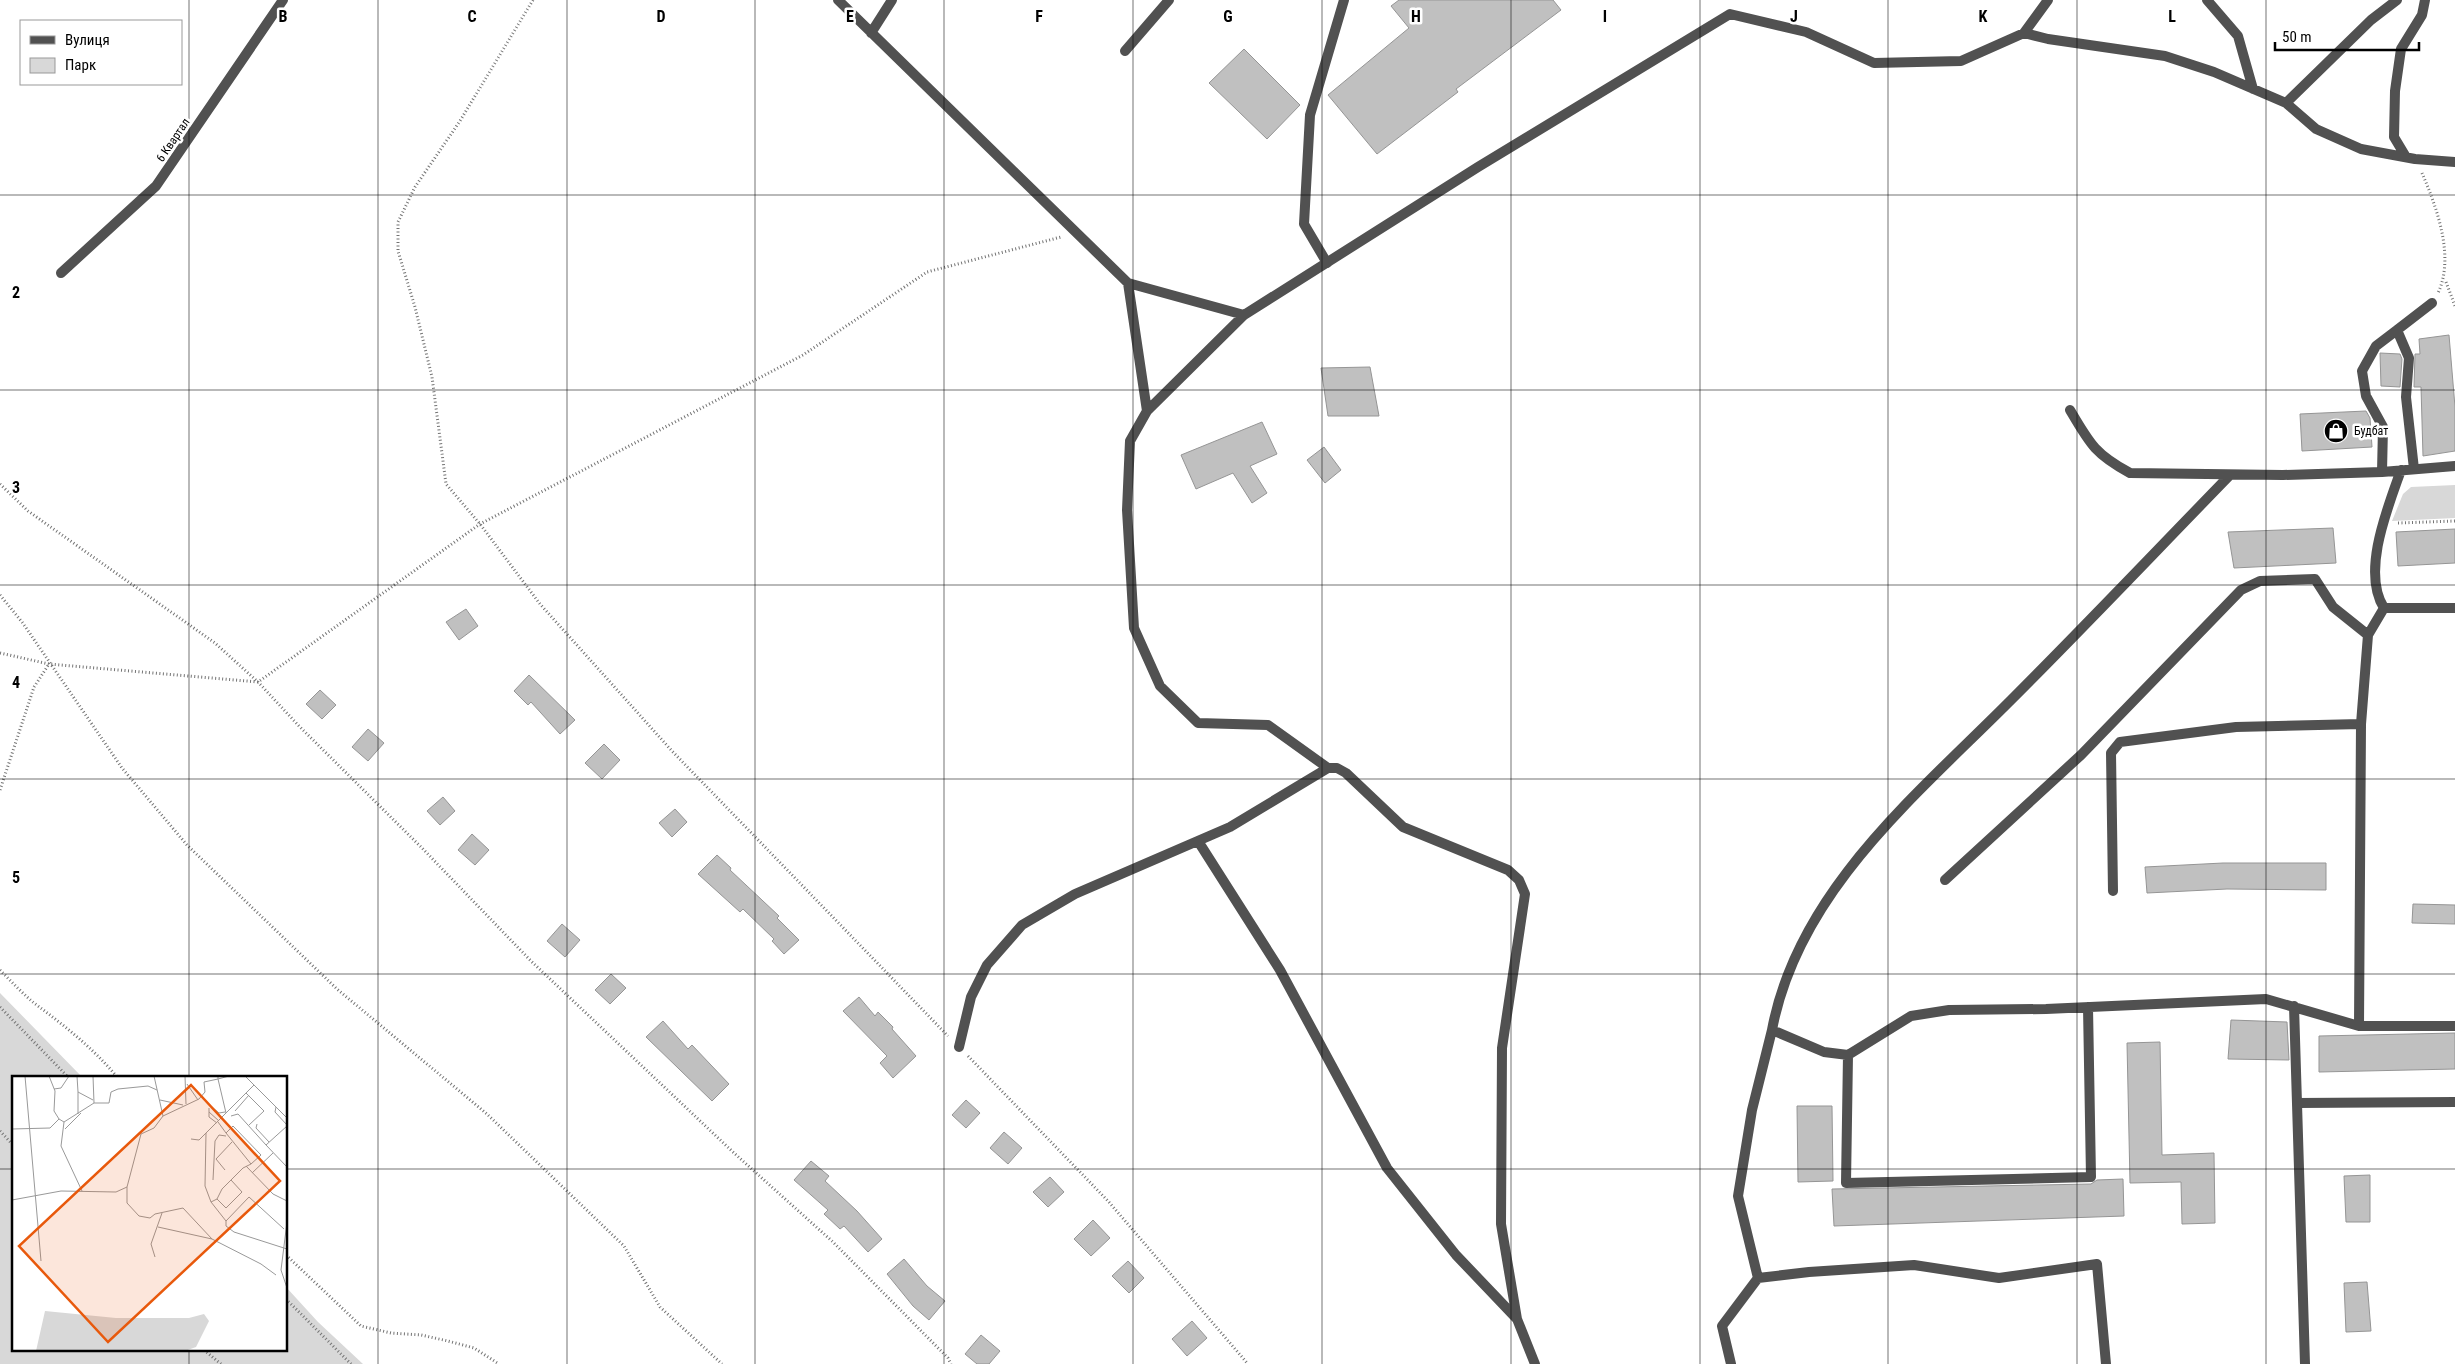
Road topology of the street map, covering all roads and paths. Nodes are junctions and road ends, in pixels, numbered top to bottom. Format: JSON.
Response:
{"nodes":[{"id":1,"x":283,"y":0,"type":"edge"},
{"id":2,"x":533,"y":0,"type":"edge"},
{"id":3,"x":838,"y":0,"type":"edge"},
{"id":4,"x":892,"y":0,"type":"edge"},
{"id":5,"x":1169,"y":0,"type":"edge"},
{"id":6,"x":1344,"y":0,"type":"edge"},
{"id":7,"x":2048,"y":0,"type":"edge"},
{"id":8,"x":2207,"y":0,"type":"edge"},
{"id":9,"x":2397,"y":0,"type":"edge"},
{"id":10,"x":2425,"y":0,"type":"edge"},
{"id":11,"x":871,"y":33,"type":"junction"},
{"id":12,"x":2024,"y":33,"type":"junction"},
{"id":13,"x":1125,"y":51,"type":"dead end"},
{"id":14,"x":2252,"y":89,"type":"junction"},
{"id":15,"x":2286,"y":103,"type":"junction"},
{"id":16,"x":2411,"y":158,"type":"junction"},
{"id":17,"x":2455,"y":162,"type":"edge"},
{"id":18,"x":1076,"y":233,"type":"junction"},
{"id":19,"x":1327,"y":263,"type":"junction"},
{"id":20,"x":61,"y":273,"type":"dead end"},
{"id":21,"x":2446,"y":281,"type":"junction"},
{"id":22,"x":1128,"y":283,"type":"junction"},
{"id":23,"x":2432,"y":303,"type":"joint"},
{"id":24,"x":2455,"y":306,"type":"edge"},
{"id":25,"x":1244,"y":315,"type":"junction"},
{"id":26,"x":2397,"y":330,"type":"junction"},
{"id":27,"x":2070,"y":410,"type":"dead end"},
{"id":28,"x":1147,"y":411,"type":"junction"},
{"id":29,"x":2455,"y":466,"type":"edge"},
{"id":30,"x":2414,"y":469,"type":"junction"},
{"id":31,"x":2402,"y":470,"type":"junction"},
{"id":32,"x":2382,"y":472,"type":"junction"},
{"id":33,"x":2230,"y":475,"type":"junction"},
{"id":34,"x":0,"y":484,"type":"edge"},
{"id":35,"x":2455,"y":520,"type":"edge"},
{"id":36,"x":2384,"y":523,"type":"junction"},
{"id":37,"x":480,"y":524,"type":"junction"},
{"id":38,"x":0,"y":595,"type":"edge"},
{"id":39,"x":2384,"y":608,"type":"junction"},
{"id":40,"x":2455,"y":608,"type":"edge"},
{"id":41,"x":2368,"y":635,"type":"junction"},
{"id":42,"x":0,"y":652,"type":"edge"},
{"id":43,"x":49,"y":664,"type":"junction"},
{"id":44,"x":258,"y":682,"type":"junction"},
{"id":45,"x":2361,"y":724,"type":"junction"},
{"id":46,"x":1328,"y":768,"type":"junction"},
{"id":47,"x":0,"y":790,"type":"edge"},
{"id":48,"x":1198,"y":841,"type":"junction"},
{"id":49,"x":1945,"y":880,"type":"dead end"},
{"id":50,"x":2113,"y":891,"type":"dead end"},
{"id":51,"x":0,"y":970,"type":"edge"},
{"id":52,"x":2294,"y":1006,"type":"junction"},
{"id":53,"x":0,"y":1007,"type":"edge"},
{"id":54,"x":2088,"y":1007,"type":"junction"},
{"id":55,"x":2359,"y":1026,"type":"junction"},
{"id":56,"x":2455,"y":1026,"type":"edge"},
{"id":57,"x":1772,"y":1030,"type":"junction"},
{"id":58,"x":959,"y":1047,"type":"junction"},
{"id":59,"x":1848,"y":1055,"type":"junction"},
{"id":60,"x":67,"y":1076,"type":"edge"},
{"id":61,"x":116,"y":1076,"type":"edge"},
{"id":62,"x":2455,"y":1102,"type":"edge"},
{"id":63,"x":2297,"y":1103,"type":"junction"},
{"id":64,"x":0,"y":1131,"type":"edge"},
{"id":65,"x":12,"y":1144,"type":"edge"},
{"id":66,"x":288,"y":1256,"type":"edge"},
{"id":67,"x":1758,"y":1278,"type":"junction"},
{"id":68,"x":288,"y":1301,"type":"edge"},
{"id":69,"x":1517,"y":1319,"type":"junction"},
{"id":70,"x":206,"y":1352,"type":"edge"},
{"id":71,"x":221,"y":1364,"type":"edge"},
{"id":72,"x":351,"y":1364,"type":"edge"},
{"id":73,"x":499,"y":1364,"type":"edge"},
{"id":74,"x":722,"y":1364,"type":"edge"},
{"id":75,"x":951,"y":1364,"type":"edge"},
{"id":76,"x":1248,"y":1364,"type":"edge"},
{"id":77,"x":1535,"y":1364,"type":"edge"},
{"id":78,"x":1731,"y":1364,"type":"edge"},
{"id":79,"x":2106,"y":1364,"type":"edge"},
{"id":80,"x":2304,"y":1364,"type":"edge"}],
"edges":[{"from":1,"to":20,"type":"street","name":"6 Квартал"},
{"from":2,"to":37,"type":"path"},
{"from":3,"to":11,"type":"street"},
{"from":4,"to":11,"type":"street"},
{"from":5,"to":13,"type":"street"},
{"from":6,"to":19,"type":"street"},
{"from":7,"to":12,"type":"street"},
{"from":8,"to":14,"type":"street"},
{"from":9,"to":15,"type":"street"},
{"from":10,"to":16,"type":"street"},
{"from":11,"to":18,"type":"street"},
{"from":12,"to":14,"type":"street"},
{"from":12,"to":19,"type":"street"},
{"from":14,"to":15,"type":"street"},
{"from":15,"to":16,"type":"street"},
{"from":16,"to":17,"type":"street"},
{"from":16,"to":21,"type":"path"},
{"from":18,"to":22,"type":"street"},
{"from":18,"to":37,"type":"path"},
{"from":19,"to":25,"type":"street"},
{"from":21,"to":23,"type":"path"},
{"from":21,"to":24,"type":"path"},
{"from":22,"to":25,"type":"street"},
{"from":22,"to":28,"type":"street"},
{"from":23,"to":26,"type":"street"},
{"from":25,"to":28,"type":"street"},
{"from":26,"to":30,"type":"street"},
{"from":26,"to":32,"type":"street"},
{"from":27,"to":33,"type":"street"},
{"from":28,"to":46,"type":"street"},
{"from":29,"to":30,"type":"street"},
{"from":30,"to":31,"type":"street"},
{"from":31,"to":32,"type":"street"},
{"from":31,"to":36,"type":"street"},
{"from":32,"to":33,"type":"street"},
{"from":33,"to":57,"type":"street"},
{"from":34,"to":44,"type":"path"},
{"from":35,"to":36,"type":"path"},
{"from":36,"to":39,"type":"street"},
{"from":37,"to":44,"type":"path"},
{"from":37,"to":58,"type":"path"},
{"from":38,"to":43,"type":"path"},
{"from":39,"to":40,"type":"street"},
{"from":39,"to":41,"type":"street"},
{"from":41,"to":45,"type":"street"},
{"from":41,"to":49,"type":"street"},
{"from":42,"to":43,"type":"path"},
{"from":43,"to":44,"type":"path"},
{"from":43,"to":47,"type":"path"},
{"from":43,"to":74,"type":"path"},
{"from":44,"to":75,"type":"path"},
{"from":45,"to":50,"type":"street"},
{"from":45,"to":55,"type":"street"},
{"from":46,"to":48,"type":"street"},
{"from":46,"to":69,"type":"street"},
{"from":48,"to":58,"type":"street"},
{"from":48,"to":69,"type":"street"},
{"from":51,"to":61,"type":"path"},
{"from":52,"to":54,"type":"street"},
{"from":52,"to":55,"type":"street"},
{"from":52,"to":63,"type":"street"},
{"from":53,"to":60,"type":"path"},
{"from":54,"to":59,"type":"street"},
{"from":54,"to":59,"type":"street"},
{"from":55,"to":56,"type":"street"},
{"from":57,"to":59,"type":"street"},
{"from":57,"to":67,"type":"street"},
{"from":58,"to":76,"type":"path"},
{"from":62,"to":63,"type":"street"},
{"from":63,"to":80,"type":"street"},
{"from":64,"to":65,"type":"path"},
{"from":66,"to":73,"type":"path"},
{"from":67,"to":78,"type":"street"},
{"from":67,"to":79,"type":"street"},
{"from":68,"to":72,"type":"path"},
{"from":69,"to":77,"type":"street"},
{"from":70,"to":71,"type":"path"}]}
